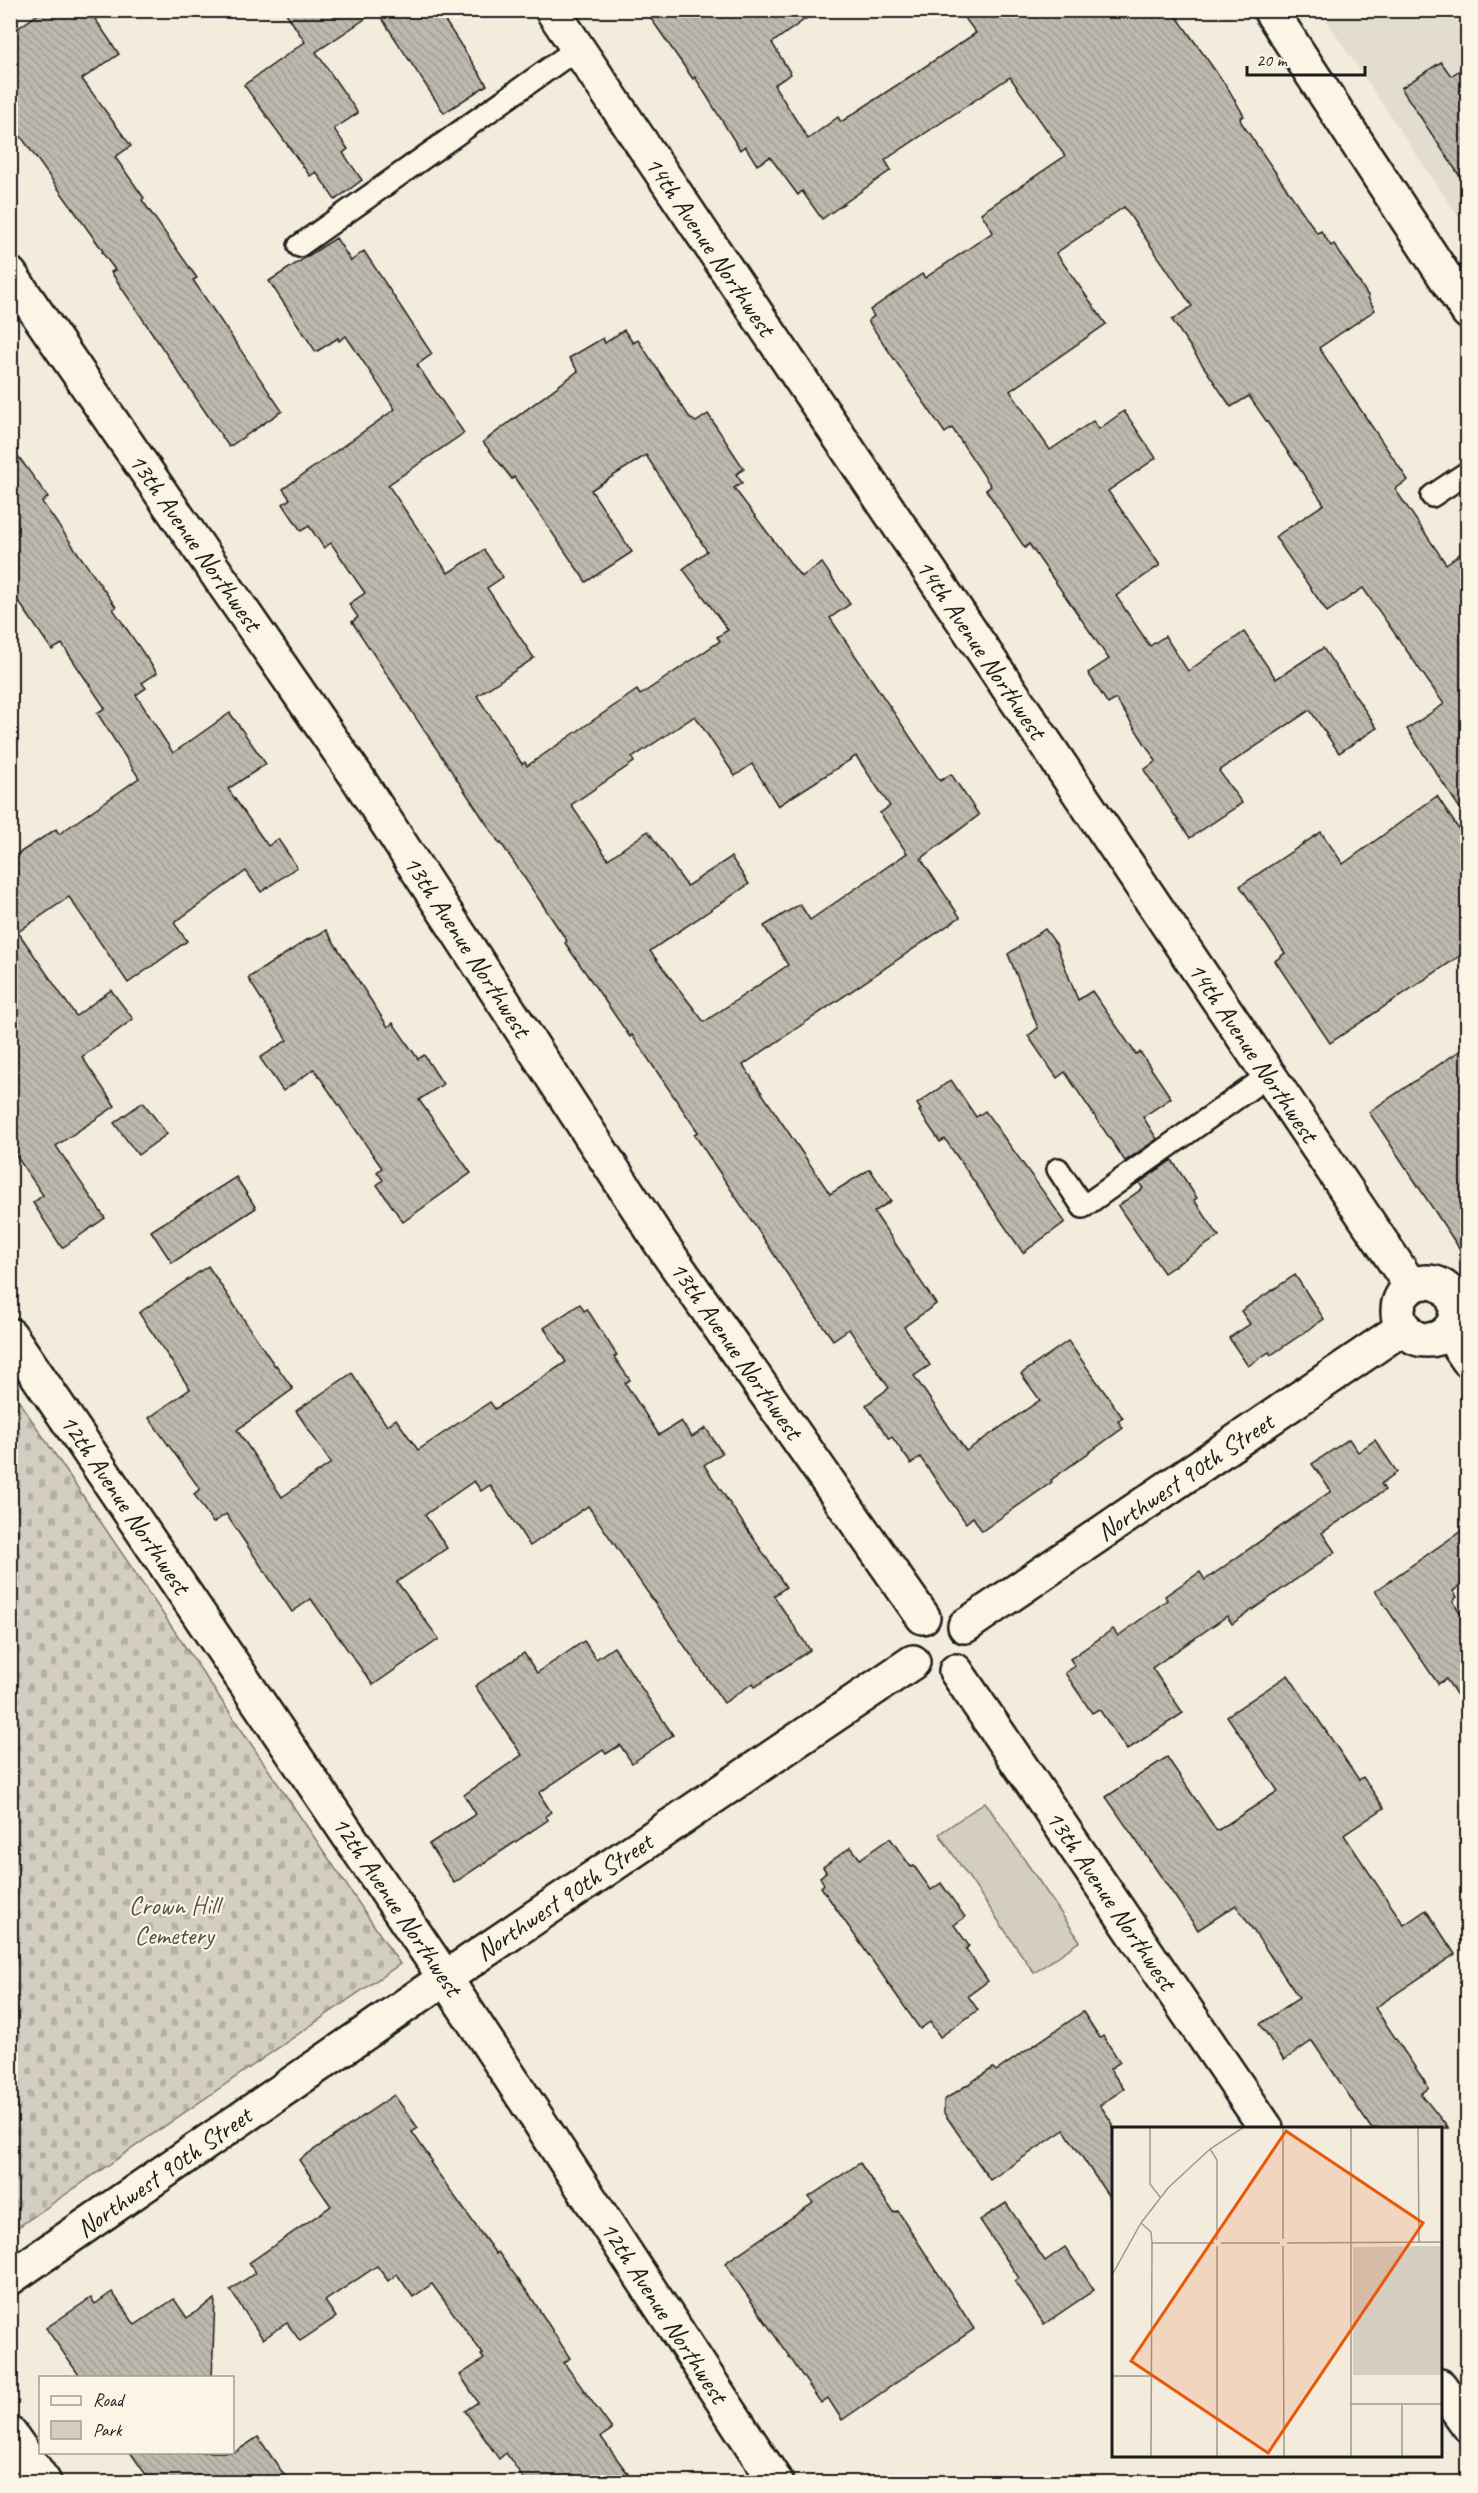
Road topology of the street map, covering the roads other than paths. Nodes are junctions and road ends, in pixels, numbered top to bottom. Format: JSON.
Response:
{"nodes":[{"id":1,"x":552,"y":10,"type":"edge"},
{"id":2,"x":1270,"y":10,"type":"edge"},
{"id":3,"x":578,"y":48,"type":"junction"},
{"id":4,"x":299,"y":246,"type":"dead end"},
{"id":5,"x":10,"y":274,"type":"edge"},
{"id":6,"x":1467,"y":312,"type":"edge"},
{"id":7,"x":1467,"y":472,"type":"edge"},
{"id":8,"x":1432,"y":496,"type":"dead end"},
{"id":9,"x":1269,"y":1075,"type":"junction"},
{"id":10,"x":1058,"y":1170,"type":"dead end"},
{"id":11,"x":1411,"y":1286,"type":"junction"},
{"id":12,"x":1460,"y":1291,"type":"edge"},
{"id":13,"x":1404,"y":1327,"type":"junction"},
{"id":14,"x":1448,"y":1331,"type":"junction"},
{"id":15,"x":10,"y":1335,"type":"edge"},
{"id":16,"x":1467,"y":1360,"type":"edge"},
{"id":17,"x":923,"y":1617,"type":"junction"},
{"id":18,"x":965,"y":1626,"type":"junction"},
{"id":19,"x":913,"y":1662,"type":"junction"},
{"id":20,"x":956,"y":1671,"type":"junction"},
{"id":21,"x":445,"y":1978,"type":"junction"},
{"id":22,"x":1265,"y":2127,"type":"edge"},
{"id":23,"x":10,"y":2278,"type":"edge"},
{"id":24,"x":1442,"y":2389,"type":"edge"},
{"id":25,"x":1467,"y":2425,"type":"edge"},
{"id":26,"x":10,"y":2434,"type":"edge"},
{"id":27,"x":44,"y":2482,"type":"edge"},
{"id":28,"x":776,"y":2482,"type":"edge"}],
"edges":[{"from":1,"to":3,"type":"street","name":"14th Avenue Northwest"},
{"from":2,"to":6,"type":"street"},
{"from":3,"to":4,"type":"lane"},
{"from":3,"to":9,"type":"street","name":"14th Avenue Northwest"},
{"from":5,"to":17,"type":"street","name":"13th Avenue Northwest"},
{"from":7,"to":8,"type":"lane"},
{"from":9,"to":10,"type":"lane"},
{"from":9,"to":11,"type":"street","name":"14th Avenue Northwest"},
{"from":11,"to":12,"type":"street"},
{"from":11,"to":13,"type":"street"},
{"from":12,"to":14,"type":"street"},
{"from":13,"to":14,"type":"street"},
{"from":13,"to":18,"type":"street","name":"Northwest 90th Street"},
{"from":14,"to":16,"type":"street"},
{"from":15,"to":21,"type":"street","name":"12th Avenue Northwest"},
{"from":17,"to":18,"type":"street"},
{"from":17,"to":19,"type":"street"},
{"from":18,"to":20,"type":"street"},
{"from":19,"to":20,"type":"street"},
{"from":19,"to":21,"type":"street","name":"Northwest 90th Street"},
{"from":20,"to":22,"type":"street","name":"13th Avenue Northwest"},
{"from":21,"to":23,"type":"street","name":"Northwest 90th Street"},
{"from":21,"to":28,"type":"street","name":"12th Avenue Northwest"},
{"from":24,"to":25,"type":"street"},
{"from":26,"to":27,"type":"street"}]}
